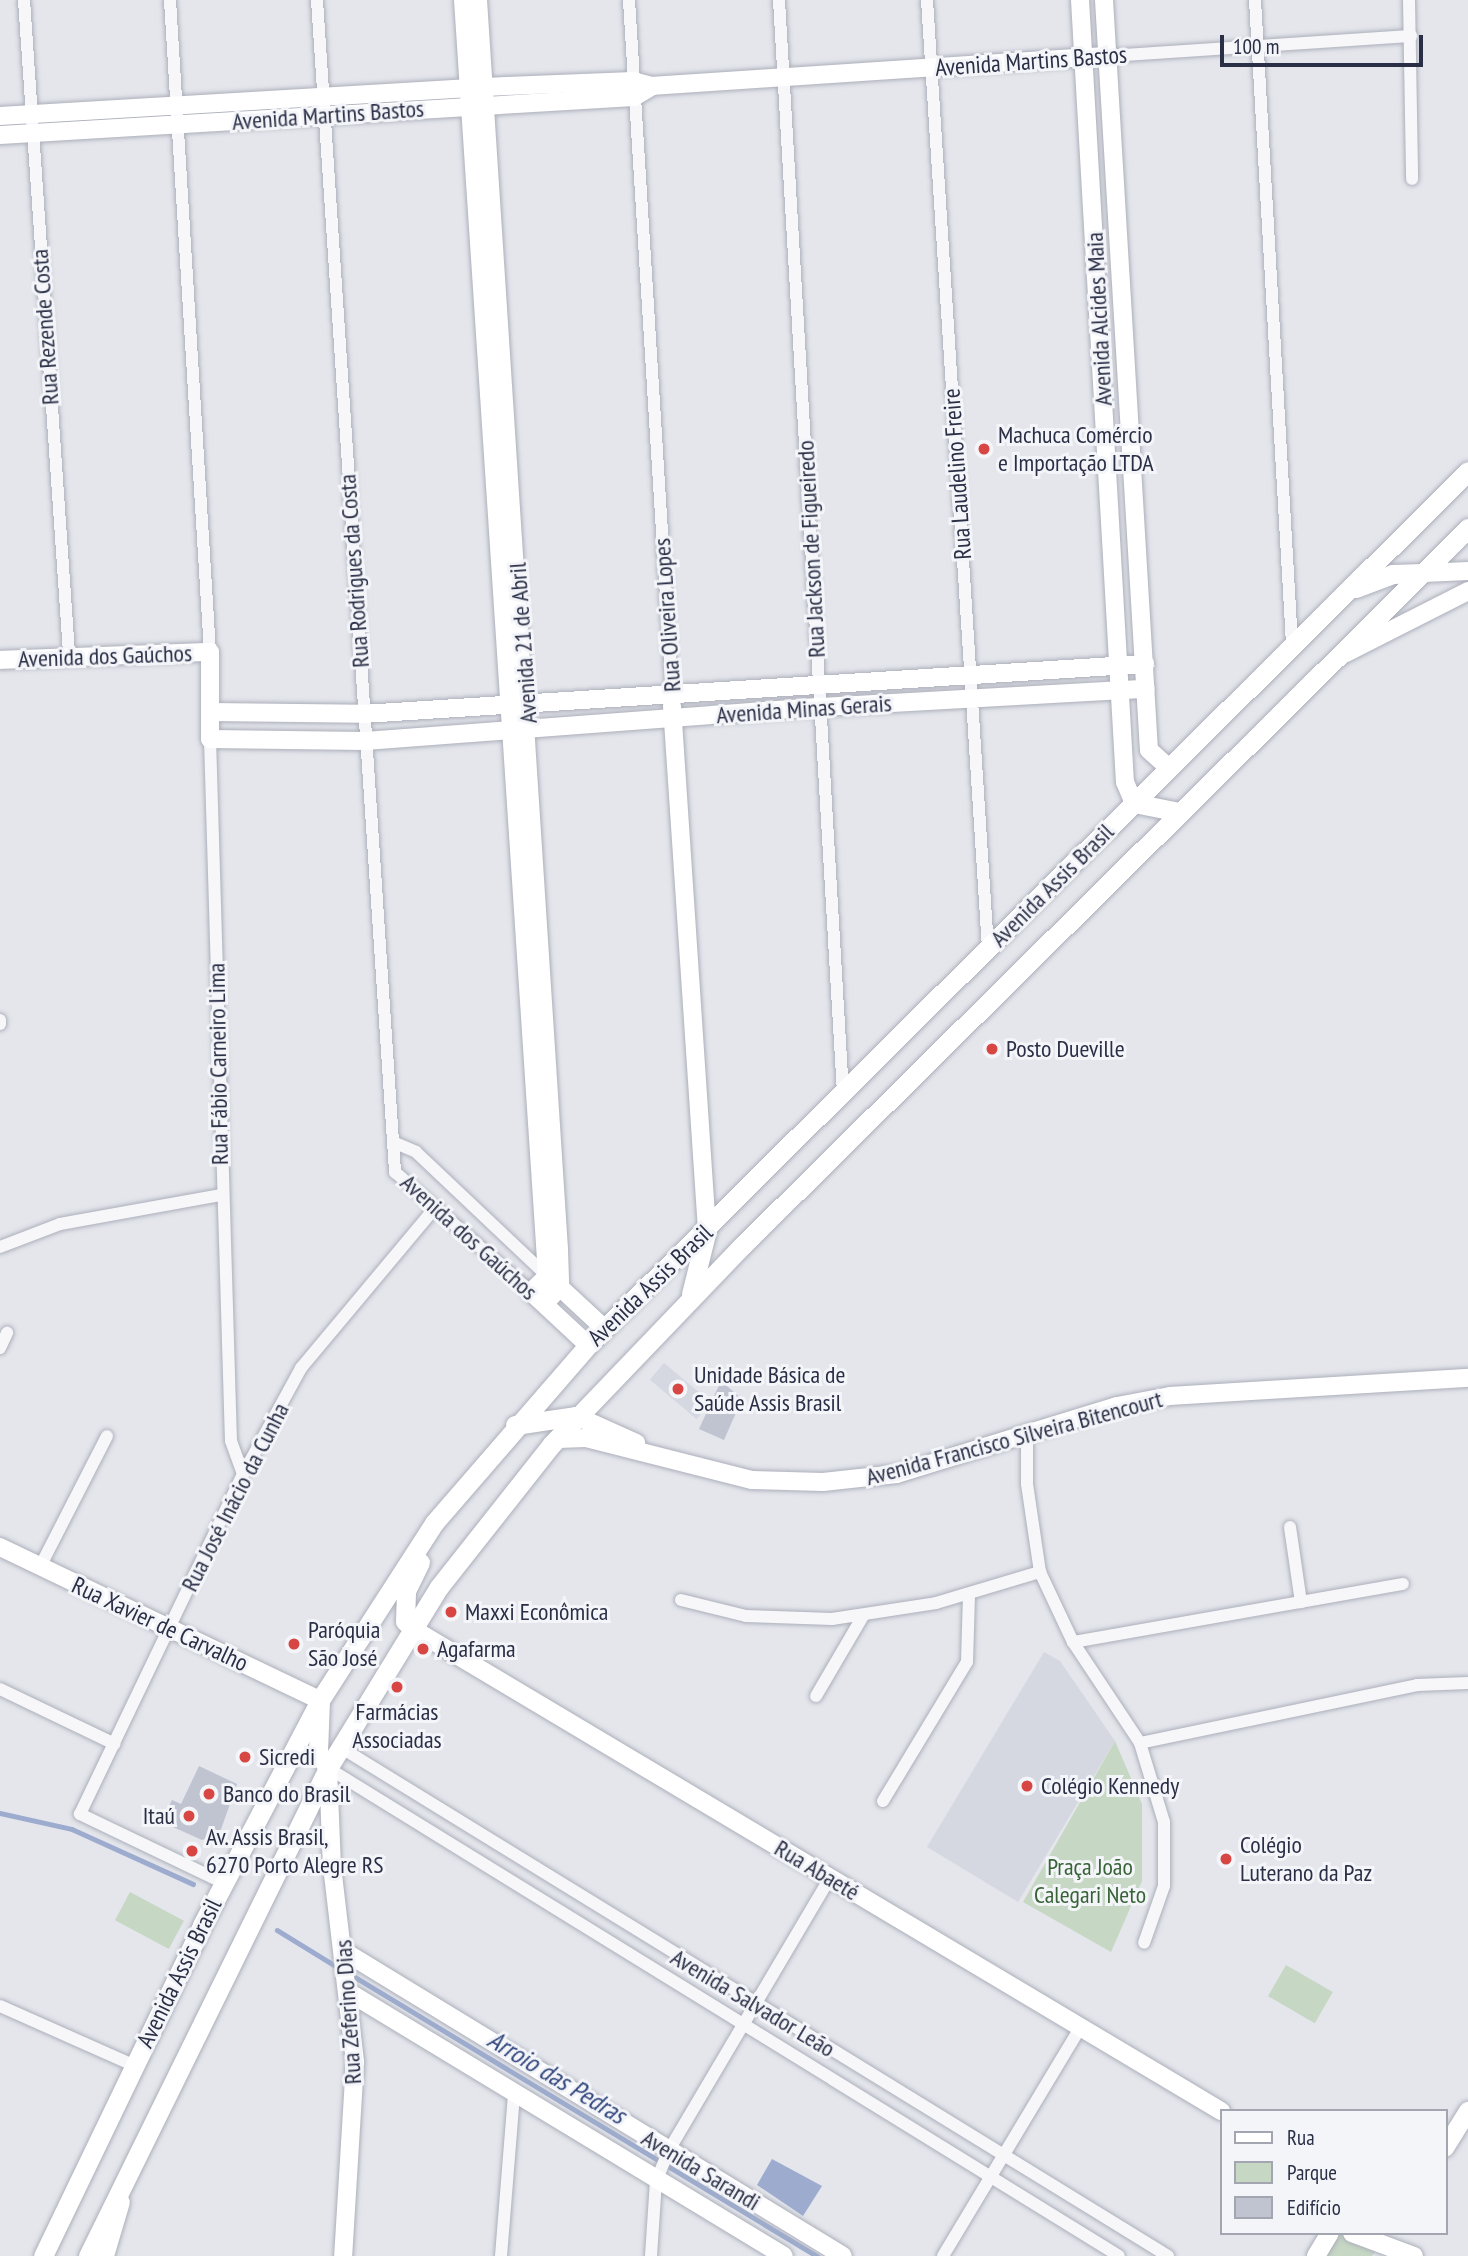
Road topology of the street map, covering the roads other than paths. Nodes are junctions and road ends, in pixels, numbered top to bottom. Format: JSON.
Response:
{"nodes":[{"id":1,"x":24,"y":0,"type":"edge"},
{"id":2,"x":170,"y":0,"type":"edge"},
{"id":3,"x":317,"y":0,"type":"edge"},
{"id":4,"x":463,"y":0,"type":"edge"},
{"id":5,"x":478,"y":0,"type":"edge"},
{"id":6,"x":629,"y":0,"type":"edge"},
{"id":7,"x":779,"y":0,"type":"edge"},
{"id":8,"x":927,"y":0,"type":"edge"},
{"id":9,"x":1080,"y":0,"type":"edge"},
{"id":10,"x":1104,"y":0,"type":"edge"},
{"id":11,"x":1255,"y":0,"type":"edge"},
{"id":12,"x":1409,"y":0,"type":"edge"},
{"id":13,"x":1410,"y":36,"type":"junction"},
{"id":14,"x":1258,"y":46,"type":"junction"},
{"id":15,"x":1108,"y":56,"type":"junction"},
{"id":16,"x":1083,"y":58,"type":"junction"},
{"id":17,"x":930,"y":68,"type":"junction"},
{"id":18,"x":784,"y":78,"type":"junction"},
{"id":19,"x":634,"y":89,"type":"junction"},
{"id":20,"x":323,"y":96,"type":"junction"},
{"id":21,"x":476,"y":96,"type":"junction"},
{"id":22,"x":32,"y":114,"type":"junction"},
{"id":23,"x":324,"y":115,"type":"junction"},
{"id":24,"x":0,"y":116,"type":"edge"},
{"id":25,"x":178,"y":116,"type":"junction"},
{"id":26,"x":32,"y":133,"type":"junction"},
{"id":27,"x":0,"y":135,"type":"edge"},
{"id":28,"x":1412,"y":179,"type":"dead end"},
{"id":29,"x":499,"y":398,"type":"junction"},
{"id":30,"x":1468,"y":471,"type":"edge"},
{"id":31,"x":1468,"y":528,"type":"edge"},
{"id":32,"x":1468,"y":571,"type":"edge"},
{"id":33,"x":1423,"y":573,"type":"junction"},
{"id":34,"x":1468,"y":591,"type":"edge"},
{"id":35,"x":1347,"y":592,"type":"junction"},
{"id":36,"x":1292,"y":644,"type":"junction"},
{"id":37,"x":210,"y":652,"type":"junction"},
{"id":38,"x":69,"y":654,"type":"junction"},
{"id":39,"x":1333,"y":659,"type":"junction"},
{"id":40,"x":0,"y":660,"type":"edge"},
{"id":41,"x":1145,"y":664,"type":"junction"},
{"id":42,"x":1119,"y":665,"type":"junction"},
{"id":43,"x":971,"y":673,"type":"junction"},
{"id":44,"x":819,"y":682,"type":"junction"},
{"id":45,"x":1146,"y":690,"type":"junction"},
{"id":46,"x":1120,"y":691,"type":"junction"},
{"id":47,"x":672,"y":694,"type":"junction"},
{"id":48,"x":973,"y":699,"type":"junction"},
{"id":49,"x":526,"y":703,"type":"junction"},
{"id":50,"x":506,"y":705,"type":"junction"},
{"id":51,"x":821,"y":707,"type":"junction"},
{"id":52,"x":210,"y":712,"type":"junction"},
{"id":53,"x":363,"y":714,"type":"junction"},
{"id":54,"x":673,"y":717,"type":"junction"},
{"id":55,"x":528,"y":727,"type":"junction"},
{"id":56,"x":509,"y":729,"type":"junction"},
{"id":57,"x":210,"y":739,"type":"junction"},
{"id":58,"x":365,"y":741,"type":"junction"},
{"id":59,"x":1168,"y":767,"type":"junction"},
{"id":60,"x":1134,"y":803,"type":"junction"},
{"id":61,"x":1179,"y":812,"type":"junction"},
{"id":62,"x":533,"y":923,"type":"junction"},
{"id":63,"x":988,"y":948,"type":"junction"},
{"id":64,"x":844,"y":1098,"type":"junction"},
{"id":65,"x":393,"y":1142,"type":"junction"},
{"id":66,"x":221,"y":1195,"type":"junction"},
{"id":67,"x":435,"y":1208,"type":"junction"},
{"id":68,"x":707,"y":1230,"type":"junction"},
{"id":69,"x":0,"y":1247,"type":"edge"},
{"id":70,"x":553,"y":1281,"type":"junction"},
{"id":71,"x":537,"y":1298,"type":"junction"},
{"id":72,"x":690,"y":1299,"type":"junction"},
{"id":73,"x":605,"y":1329,"type":"junction"},
{"id":74,"x":7,"y":1333,"type":"dead end"},
{"id":75,"x":588,"y":1345,"type":"junction"},
{"id":76,"x":0,"y":1348,"type":"edge"},
{"id":77,"x":1468,"y":1378,"type":"edge"},
{"id":78,"x":576,"y":1416,"type":"junction"},
{"id":79,"x":514,"y":1424,"type":"junction"},
{"id":80,"x":1027,"y":1432,"type":"junction"},
{"id":81,"x":107,"y":1436,"type":"dead end"},
{"id":82,"x":557,"y":1438,"type":"junction"},
{"id":83,"x":687,"y":1466,"type":"junction"},
{"id":84,"x":243,"y":1474,"type":"junction"},
{"id":85,"x":434,"y":1523,"type":"junction"},
{"id":86,"x":1290,"y":1527,"type":"dead end"},
{"id":87,"x":0,"y":1547,"type":"edge"},
{"id":88,"x":40,"y":1567,"type":"junction"},
{"id":89,"x":1040,"y":1573,"type":"junction"},
{"id":90,"x":1404,"y":1584,"type":"dead end"},
{"id":91,"x":970,"y":1594,"type":"junction"},
{"id":92,"x":681,"y":1600,"type":"dead end"},
{"id":93,"x":1301,"y":1602,"type":"junction"},
{"id":94,"x":863,"y":1616,"type":"junction"},
{"id":95,"x":170,"y":1629,"type":"junction"},
{"id":96,"x":412,"y":1629,"type":"junction"},
{"id":97,"x":1073,"y":1642,"type":"junction"},
{"id":98,"x":1468,"y":1683,"type":"edge"},
{"id":99,"x":0,"y":1689,"type":"edge"},
{"id":100,"x":816,"y":1696,"type":"dead end"},
{"id":101,"x":320,"y":1700,"type":"junction"},
{"id":102,"x":1140,"y":1743,"type":"junction"},
{"id":103,"x":114,"y":1744,"type":"junction"},
{"id":104,"x":340,"y":1747,"type":"junction"},
{"id":105,"x":328,"y":1768,"type":"junction"},
{"id":106,"x":883,"y":1801,"type":"dead end"},
{"id":107,"x":527,"y":1865,"type":"junction"},
{"id":108,"x":830,"y":1878,"type":"junction"},
{"id":109,"x":224,"y":1882,"type":"junction"},
{"id":110,"x":515,"y":1886,"type":"junction"},
{"id":111,"x":1144,"y":1943,"type":"dead end"},
{"id":112,"x":345,"y":1957,"type":"junction"},
{"id":113,"x":349,"y":1988,"type":"junction"},
{"id":114,"x":755,"y":2004,"type":"junction"},
{"id":115,"x":0,"y":2006,"type":"edge"},
{"id":116,"x":1082,"y":2026,"type":"junction"},
{"id":117,"x":742,"y":2027,"type":"junction"},
{"id":118,"x":133,"y":2065,"type":"junction"},
{"id":119,"x":514,"y":2096,"type":"junction"},
{"id":120,"x":1220,"y":2110,"type":"edge"},
{"id":121,"x":1468,"y":2111,"type":"edge"},
{"id":122,"x":1447,"y":2145,"type":"edge"},
{"id":123,"x":1003,"y":2154,"type":"junction"},
{"id":124,"x":667,"y":2155,"type":"junction"},
{"id":125,"x":132,"y":2166,"type":"junction"},
{"id":126,"x":658,"y":2177,"type":"junction"},
{"id":127,"x":989,"y":2178,"type":"junction"},
{"id":128,"x":1329,"y":2235,"type":"edge"},
{"id":129,"x":1355,"y":2235,"type":"edge"},
{"id":130,"x":1387,"y":2244,"type":"edge"},
{"id":131,"x":43,"y":2256,"type":"edge"},
{"id":132,"x":88,"y":2256,"type":"edge"},
{"id":133,"x":105,"y":2256,"type":"edge"},
{"id":134,"x":343,"y":2256,"type":"edge"},
{"id":135,"x":501,"y":2256,"type":"edge"},
{"id":136,"x":651,"y":2256,"type":"edge"},
{"id":137,"x":784,"y":2256,"type":"edge"},
{"id":138,"x":843,"y":2256,"type":"edge"},
{"id":139,"x":943,"y":2256,"type":"edge"},
{"id":140,"x":1119,"y":2256,"type":"edge"},
{"id":141,"x":1168,"y":2256,"type":"edge"},
{"id":142,"x":1315,"y":2256,"type":"edge"},
{"id":143,"x":1414,"y":2256,"type":"edge"}],
"edges":[{"from":1,"to":22,"type":"street","name":"Rua Rezende Costa"},
{"from":2,"to":25,"type":"street"},
{"from":3,"to":20,"type":"street","name":"Rua Rodrigues da Costa"},
{"from":4,"to":21,"type":"street","name":"Avenida 21 de Abril"},
{"from":5,"to":21,"type":"street","name":"Avenida 21 de Abril"},
{"from":6,"to":19,"type":"street","name":"Rua Oliveira Lopes"},
{"from":7,"to":18,"type":"street","name":"Rua Jackson de Figueiredo"},
{"from":8,"to":17,"type":"street","name":"Rua Laudelino Freire"},
{"from":9,"to":16,"type":"street","name":"Avenida Alcides Maia"},
{"from":10,"to":15,"type":"street","name":"Avenida Alcides Maia"},
{"from":11,"to":14,"type":"street"},
{"from":12,"to":13,"type":"street"},
{"from":13,"to":14,"type":"street","name":"Avenida Martins Bastos"},
{"from":13,"to":28,"type":"street"},
{"from":14,"to":15,"type":"street","name":"Avenida Martins Bastos"},
{"from":14,"to":36,"type":"street"},
{"from":15,"to":16,"type":"street","name":"Avenida Martins Bastos"},
{"from":15,"to":41,"type":"street","name":"Avenida Alcides Maia"},
{"from":16,"to":17,"type":"street","name":"Avenida Martins Bastos"},
{"from":16,"to":42,"type":"street","name":"Avenida Alcides Maia"},
{"from":17,"to":18,"type":"street","name":"Avenida Martins Bastos"},
{"from":17,"to":43,"type":"street","name":"Rua Laudelino Freire"},
{"from":18,"to":19,"type":"street","name":"Avenida Martins Bastos"},
{"from":18,"to":44,"type":"street","name":"Rua Jackson de Figueiredo"},
{"from":19,"to":21,"type":"street","name":"Avenida Martins Bastos"},
{"from":19,"to":47,"type":"street","name":"Rua Oliveira Lopes"},
{"from":20,"to":21,"type":"street","name":"Avenida Martins Bastos"},
{"from":20,"to":23,"type":"street","name":"Rua Rodrigues da Costa"},
{"from":20,"to":25,"type":"street","name":"Avenida Martins Bastos"},
{"from":21,"to":23,"type":"street","name":"Avenida Martins Bastos"},
{"from":21,"to":29,"type":"street","name":"Avenida 21 de Abril"},
{"from":22,"to":24,"type":"street","name":"Avenida Martins Bastos"},
{"from":22,"to":25,"type":"street","name":"Avenida Martins Bastos"},
{"from":22,"to":26,"type":"street","name":"Rua Rezende Costa"},
{"from":23,"to":25,"type":"street","name":"Avenida Martins Bastos"},
{"from":23,"to":53,"type":"street","name":"Rua Rodrigues da Costa"},
{"from":25,"to":26,"type":"street","name":"Avenida Martins Bastos"},
{"from":25,"to":37,"type":"street"},
{"from":26,"to":27,"type":"street","name":"Avenida Martins Bastos"},
{"from":26,"to":38,"type":"street","name":"Rua Rezende Costa"},
{"from":29,"to":49,"type":"street","name":"Avenida 21 de Abril"},
{"from":29,"to":50,"type":"street","name":"Avenida 21 de Abril"},
{"from":30,"to":35,"type":"main road","name":"Avenida Assis Brasil"},
{"from":31,"to":33,"type":"main road","name":"Avenida Assis Brasil"},
{"from":32,"to":33,"type":"street"},
{"from":33,"to":35,"type":"main road"},
{"from":33,"to":39,"type":"main road","name":"Avenida Assis Brasil"},
{"from":34,"to":39,"type":"street"},
{"from":35,"to":36,"type":"main road","name":"Avenida Assis Brasil"},
{"from":36,"to":59,"type":"main road","name":"Avenida Assis Brasil"},
{"from":37,"to":38,"type":"street","name":"Avenida dos Gaúchos"},
{"from":37,"to":52,"type":"street","name":"Rua Fábio Carneiro Lima"},
{"from":38,"to":40,"type":"street","name":"Avenida dos Gaúchos"},
{"from":39,"to":61,"type":"main road","name":"Avenida Assis Brasil"},
{"from":41,"to":42,"type":"street","name":"Avenida Minas Gerais"},
{"from":41,"to":45,"type":"street","name":"Avenida Alcides Maia"},
{"from":42,"to":43,"type":"street","name":"Avenida Minas Gerais"},
{"from":42,"to":46,"type":"street","name":"Avenida Alcides Maia"},
{"from":43,"to":44,"type":"street","name":"Avenida Minas Gerais"},
{"from":43,"to":48,"type":"street","name":"Rua Laudelino Freire"},
{"from":44,"to":47,"type":"street","name":"Avenida Minas Gerais"},
{"from":44,"to":51,"type":"street","name":"Rua Jackson de Figueiredo"},
{"from":45,"to":46,"type":"street","name":"Avenida Minas Gerais"},
{"from":45,"to":59,"type":"street","name":"Avenida Alcides Maia"},
{"from":46,"to":48,"type":"street","name":"Avenida Minas Gerais"},
{"from":46,"to":60,"type":"street","name":"Avenida Alcides Maia"},
{"from":47,"to":49,"type":"street","name":"Avenida Minas Gerais"},
{"from":47,"to":54,"type":"street","name":"Rua Oliveira Lopes"},
{"from":48,"to":51,"type":"street","name":"Avenida Minas Gerais"},
{"from":48,"to":63,"type":"street","name":"Rua Laudelino Freire"},
{"from":49,"to":50,"type":"street","name":"Avenida Minas Gerais"},
{"from":49,"to":55,"type":"street","name":"Avenida 21 de Abril"},
{"from":50,"to":53,"type":"street","name":"Avenida Minas Gerais"},
{"from":50,"to":56,"type":"street","name":"Avenida 21 de Abril"},
{"from":51,"to":54,"type":"street","name":"Avenida Minas Gerais"},
{"from":51,"to":64,"type":"street","name":"Rua Jackson de Figueiredo"},
{"from":52,"to":53,"type":"street","name":"Avenida Minas Gerais"},
{"from":52,"to":57,"type":"street","name":"Rua Fábio Carneiro Lima"},
{"from":53,"to":58,"type":"street","name":"Rua Rodrigues da Costa"},
{"from":54,"to":55,"type":"street","name":"Avenida Minas Gerais"},
{"from":54,"to":68,"type":"street","name":"Rua Oliveira Lopes"},
{"from":55,"to":56,"type":"street","name":"Avenida Minas Gerais"},
{"from":55,"to":62,"type":"street","name":"Avenida 21 de Abril"},
{"from":56,"to":58,"type":"street","name":"Avenida Minas Gerais"},
{"from":56,"to":62,"type":"street","name":"Avenida 21 de Abril"},
{"from":57,"to":58,"type":"street","name":"Avenida Minas Gerais"},
{"from":57,"to":66,"type":"street","name":"Rua Fábio Carneiro Lima"},
{"from":58,"to":65,"type":"street","name":"Rua Rodrigues da Costa"},
{"from":59,"to":60,"type":"main road","name":"Avenida Assis Brasil"},
{"from":60,"to":61,"type":"main road"},
{"from":60,"to":63,"type":"main road","name":"Avenida Assis Brasil"},
{"from":61,"to":72,"type":"main road","name":"Avenida Assis Brasil"},
{"from":62,"to":70,"type":"street","name":"Avenida 21 de Abril"},
{"from":63,"to":64,"type":"main road","name":"Avenida Assis Brasil"},
{"from":64,"to":68,"type":"main road","name":"Avenida Assis Brasil"},
{"from":65,"to":67,"type":"street","name":"Avenida dos Gaúchos"},
{"from":65,"to":70,"type":"street","name":"Avenida dos Gaúchos"},
{"from":66,"to":69,"type":"street"},
{"from":66,"to":84,"type":"street","name":"Rua Fábio Carneiro Lima"},
{"from":67,"to":71,"type":"street","name":"Avenida dos Gaúchos"},
{"from":67,"to":84,"type":"street","name":"Rua José Inácio da Cunha"},
{"from":68,"to":72,"type":"main road"},
{"from":68,"to":73,"type":"main road","name":"Avenida Assis Brasil"},
{"from":70,"to":71,"type":"street"},
{"from":70,"to":73,"type":"street","name":"Avenida dos Gaúchos"},
{"from":71,"to":75,"type":"street","name":"Avenida dos Gaúchos"},
{"from":72,"to":78,"type":"main road","name":"Avenida Assis Brasil"},
{"from":73,"to":75,"type":"main road","name":"Avenida Assis Brasil"},
{"from":74,"to":76,"type":"street"},
{"from":75,"to":79,"type":"main road","name":"Avenida Assis Brasil"},
{"from":77,"to":80,"type":"street","name":"Avenida Francisco Silveira Bitencourt"},
{"from":78,"to":79,"type":"main road"},
{"from":78,"to":82,"type":"main road","name":"Avenida Assis Brasil"},
{"from":78,"to":83,"type":"street","name":"Avenida Francisco Silveira Bitencourt"},
{"from":79,"to":85,"type":"main road","name":"Avenida Assis Brasil"},
{"from":80,"to":83,"type":"street","name":"Avenida Francisco Silveira Bitencourt"},
{"from":80,"to":89,"type":"street"},
{"from":81,"to":88,"type":"street"},
{"from":82,"to":83,"type":"street","name":"Avenida Francisco Silveira Bitencourt"},
{"from":82,"to":96,"type":"main road","name":"Avenida Assis Brasil"},
{"from":84,"to":95,"type":"street","name":"Rua José Inácio da Cunha"},
{"from":85,"to":96,"type":"main road"},
{"from":85,"to":101,"type":"main road","name":"Avenida Assis Brasil"},
{"from":86,"to":93,"type":"street"},
{"from":87,"to":88,"type":"street","name":"Rua Xavier de Carvalho"},
{"from":88,"to":95,"type":"street","name":"Rua Xavier de Carvalho"},
{"from":89,"to":91,"type":"street"},
{"from":89,"to":97,"type":"street"},
{"from":90,"to":93,"type":"street"},
{"from":91,"to":94,"type":"street"},
{"from":91,"to":106,"type":"street"},
{"from":92,"to":94,"type":"street"},
{"from":93,"to":97,"type":"street"},
{"from":94,"to":100,"type":"street"},
{"from":95,"to":101,"type":"street","name":"Rua Xavier de Carvalho"},
{"from":95,"to":103,"type":"street","name":"Rua José Inácio da Cunha"},
{"from":96,"to":104,"type":"main road","name":"Avenida Assis Brasil"},
{"from":96,"to":108,"type":"street","name":"Rua Abaeté"},
{"from":97,"to":102,"type":"street"},
{"from":98,"to":102,"type":"street"},
{"from":99,"to":103,"type":"street"},
{"from":101,"to":105,"type":"main road"},
{"from":101,"to":109,"type":"main road","name":"Avenida Assis Brasil"},
{"from":102,"to":111,"type":"street"},
{"from":103,"to":109,"type":"street","name":"Rua José Inácio da Cunha"},
{"from":104,"to":105,"type":"main road","name":"Avenida Assis Brasil"},
{"from":104,"to":107,"type":"street","name":"Avenida Salvador Leão"},
{"from":105,"to":110,"type":"street","name":"Avenida Salvador Leão"},
{"from":105,"to":112,"type":"street","name":"Rua Zeferino Dias"},
{"from":105,"to":125,"type":"main road","name":"Avenida Assis Brasil"},
{"from":107,"to":110,"type":"street"},
{"from":107,"to":114,"type":"street","name":"Avenida Salvador Leão"},
{"from":108,"to":114,"type":"street"},
{"from":108,"to":116,"type":"street","name":"Rua Abaeté"},
{"from":109,"to":118,"type":"main road","name":"Avenida Assis Brasil"},
{"from":110,"to":117,"type":"street","name":"Avenida Salvador Leão"},
{"from":112,"to":113,"type":"street","name":"Rua Zeferino Dias"},
{"from":112,"to":124,"type":"street","name":"Avenida Sarandi"},
{"from":113,"to":119,"type":"street","name":"Avenida Sarandi"},
{"from":113,"to":134,"type":"street","name":"Rua Zeferino Dias"},
{"from":114,"to":117,"type":"street"},
{"from":114,"to":123,"type":"street","name":"Avenida Salvador Leão"},
{"from":115,"to":118,"type":"street"},
{"from":116,"to":120,"type":"street","name":"Rua Abaeté"},
{"from":116,"to":123,"type":"street"},
{"from":117,"to":124,"type":"street"},
{"from":117,"to":127,"type":"street","name":"Avenida Salvador Leão"},
{"from":118,"to":131,"type":"main road","name":"Avenida Assis Brasil"},
{"from":119,"to":126,"type":"street","name":"Avenida Sarandi"},
{"from":119,"to":135,"type":"street"},
{"from":121,"to":122,"type":"street"},
{"from":123,"to":127,"type":"street"},
{"from":123,"to":141,"type":"street","name":"Avenida Salvador Leão"},
{"from":124,"to":126,"type":"street"},
{"from":124,"to":138,"type":"street","name":"Avenida Sarandi"},
{"from":125,"to":132,"type":"main road","name":"Avenida Assis Brasil"},
{"from":125,"to":133,"type":"street","name":"Avenida Assis Brasil"},
{"from":126,"to":136,"type":"street"},
{"from":126,"to":137,"type":"street","name":"Avenida Sarandi"},
{"from":127,"to":139,"type":"street"},
{"from":127,"to":140,"type":"street","name":"Avenida Salvador Leão"},
{"from":128,"to":142,"type":"street"},
{"from":129,"to":130,"type":"street"},
{"from":130,"to":143,"type":"street"}]}
